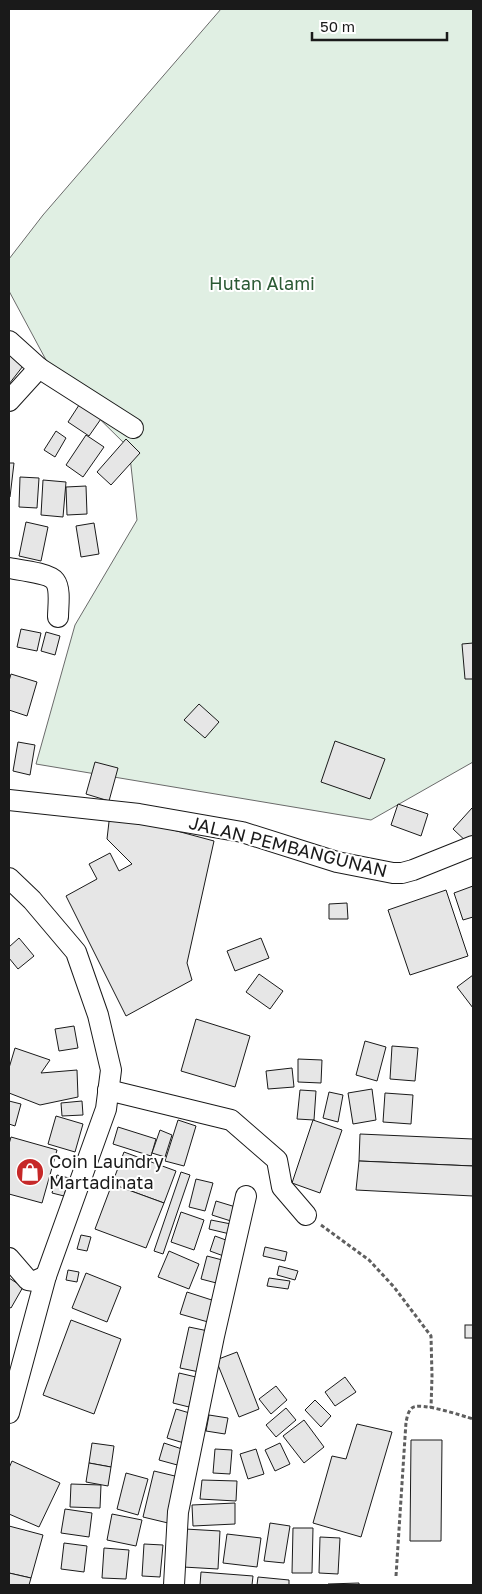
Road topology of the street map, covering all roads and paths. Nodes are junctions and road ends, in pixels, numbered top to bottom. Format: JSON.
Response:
{"nodes":[{"id":1,"x":9,"y":341,"type":"edge"},
{"id":2,"x":39,"y":368,"type":"junction"},
{"id":3,"x":9,"y":401,"type":"edge"},
{"id":4,"x":133,"y":428,"type":"dead end"},
{"id":5,"x":9,"y":568,"type":"edge"},
{"id":6,"x":58,"y":617,"type":"dead end"},
{"id":7,"x":9,"y":800,"type":"edge"},
{"id":8,"x":473,"y":846,"type":"edge"},
{"id":9,"x":9,"y":878,"type":"edge"},
{"id":10,"x":108,"y":1090,"type":"junction"},
{"id":11,"x":246,"y":1196,"type":"dead end"},
{"id":12,"x":306,"y":1215,"type":"joint"},
{"id":13,"x":9,"y":1258,"type":"edge"},
{"id":14,"x":46,"y":1276,"type":"junction"},
{"id":15,"x":15,"y":1370,"type":"edge"},
{"id":16,"x":431,"y":1408,"type":"junction"},
{"id":17,"x":9,"y":1413,"type":"edge"},
{"id":18,"x":473,"y":1419,"type":"edge"},
{"id":19,"x":396,"y":1576,"type":"dead end"},
{"id":20,"x":174,"y":1585,"type":"edge"}],
"edges":[{"from":1,"to":2,"type":"street"},
{"from":2,"to":3,"type":"street"},
{"from":2,"to":4,"type":"street"},
{"from":5,"to":6,"type":"street"},
{"from":7,"to":8,"type":"street","name":"JALAN PEMBANGUNAN"},
{"from":9,"to":10,"type":"street"},
{"from":10,"to":12,"type":"street"},
{"from":10,"to":14,"type":"street"},
{"from":11,"to":20,"type":"street"},
{"from":12,"to":16,"type":"path"},
{"from":13,"to":14,"type":"street"},
{"from":14,"to":15,"type":"street"},
{"from":15,"to":17,"type":"street"},
{"from":16,"to":18,"type":"path"},
{"from":16,"to":19,"type":"path"}]}
